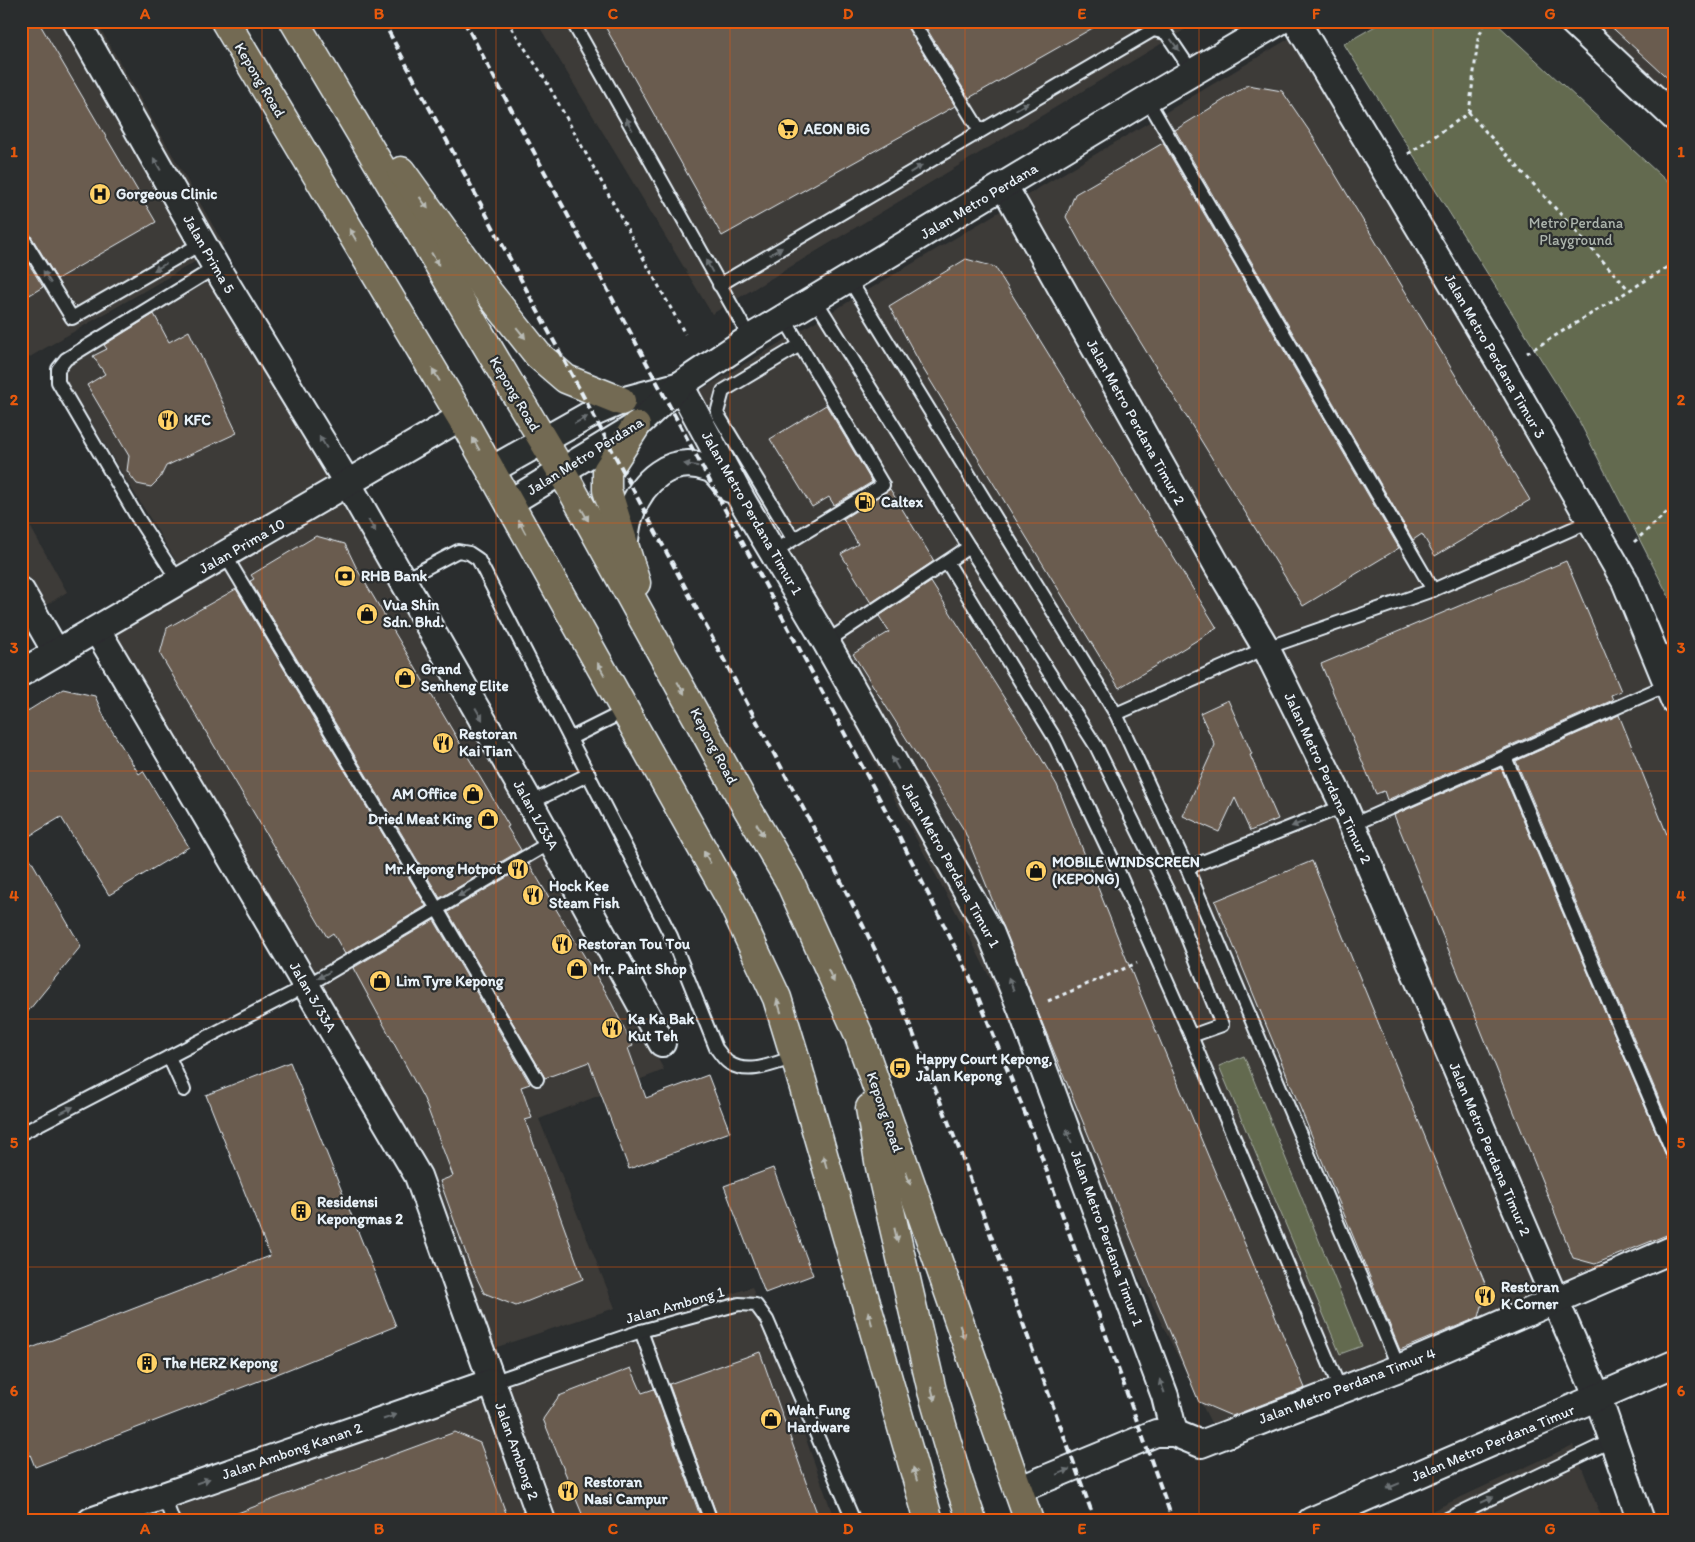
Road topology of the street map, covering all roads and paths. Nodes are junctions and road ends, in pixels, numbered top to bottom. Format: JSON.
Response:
{"nodes":[{"id":1,"x":76,"y":21,"type":"edge"},
{"id":2,"x":225,"y":21,"type":"edge"},
{"id":3,"x":294,"y":21,"type":"edge"},
{"id":4,"x":507,"y":21,"type":"edge"},
{"id":5,"x":572,"y":21,"type":"edge"},
{"id":6,"x":912,"y":21,"type":"edge"},
{"id":7,"x":1280,"y":21,"type":"edge"},
{"id":8,"x":1296,"y":21,"type":"edge"},
{"id":9,"x":1485,"y":21,"type":"edge"},
{"id":10,"x":1572,"y":21,"type":"edge"},
{"id":11,"x":1193,"y":73,"type":"junction"},
{"id":12,"x":1147,"y":99,"type":"junction"},
{"id":13,"x":1469,"y":113,"type":"junction"},
{"id":14,"x":1674,"y":117,"type":"edge"},
{"id":15,"x":980,"y":131,"type":"junction"},
{"id":16,"x":1385,"y":170,"type":"junction"},
{"id":17,"x":1004,"y":186,"type":"junction"},
{"id":18,"x":21,"y":235,"type":"edge"},
{"id":19,"x":202,"y":243,"type":"junction"},
{"id":20,"x":1674,"y":263,"type":"edge"},
{"id":21,"x":216,"y":267,"type":"junction"},
{"id":22,"x":849,"y":279,"type":"junction"},
{"id":23,"x":719,"y":285,"type":"junction"},
{"id":24,"x":1630,"y":290,"type":"junction"},
{"id":25,"x":815,"y":299,"type":"junction"},
{"id":26,"x":784,"y":318,"type":"junction"},
{"id":27,"x":685,"y":334,"type":"dead end"},
{"id":28,"x":750,"y":338,"type":"junction"},
{"id":29,"x":800,"y":346,"type":"junction"},
{"id":30,"x":1503,"y":368,"type":"junction"},
{"id":31,"x":680,"y":385,"type":"junction"},
{"id":32,"x":621,"y":401,"type":"junction"},
{"id":33,"x":461,"y":417,"type":"junction"},
{"id":34,"x":636,"y":426,"type":"junction"},
{"id":35,"x":542,"y":440,"type":"junction"},
{"id":36,"x":491,"y":470,"type":"junction"},
{"id":37,"x":562,"y":472,"type":"junction"},
{"id":38,"x":348,"y":484,"type":"junction"},
{"id":39,"x":743,"y":502,"type":"junction"},
{"id":40,"x":509,"y":503,"type":"junction"},
{"id":41,"x":1674,"y":506,"type":"edge"},
{"id":42,"x":1590,"y":521,"type":"junction"},
{"id":43,"x":624,"y":546,"type":"junction"},
{"id":44,"x":783,"y":546,"type":"junction"},
{"id":45,"x":969,"y":547,"type":"junction"},
{"id":46,"x":225,"y":556,"type":"junction"},
{"id":47,"x":1613,"y":560,"type":"junction"},
{"id":48,"x":947,"y":562,"type":"junction"},
{"id":49,"x":403,"y":580,"type":"junction"},
{"id":50,"x":179,"y":582,"type":"junction"},
{"id":51,"x":1433,"y":590,"type":"junction"},
{"id":52,"x":21,"y":591,"type":"edge"},
{"id":53,"x":97,"y":630,"type":"junction"},
{"id":54,"x":826,"y":642,"type":"junction"},
{"id":55,"x":657,"y":646,"type":"junction"},
{"id":56,"x":1266,"y":648,"type":"junction"},
{"id":57,"x":56,"y":652,"type":"junction"},
{"id":58,"x":21,"y":673,"type":"edge"},
{"id":59,"x":1670,"y":693,"type":"edge"},
{"id":60,"x":625,"y":711,"type":"junction"},
{"id":61,"x":1116,"y":714,"type":"junction"},
{"id":62,"x":571,"y":738,"type":"junction"},
{"id":63,"x":1505,"y":757,"type":"junction"},
{"id":64,"x":589,"y":774,"type":"junction"},
{"id":65,"x":530,"y":803,"type":"junction"},
{"id":66,"x":1348,"y":816,"type":"junction"},
{"id":67,"x":551,"y":842,"type":"junction"},
{"id":68,"x":1188,"y":868,"type":"junction"},
{"id":69,"x":437,"y":909,"type":"junction"},
{"id":70,"x":1156,"y":956,"type":"junction"},
{"id":71,"x":306,"y":986,"type":"junction"},
{"id":72,"x":1022,"y":1011,"type":"junction"},
{"id":73,"x":858,"y":1033,"type":"junction"},
{"id":74,"x":1191,"y":1036,"type":"junction"},
{"id":75,"x":662,"y":1043,"type":"dead end"},
{"id":76,"x":169,"y":1057,"type":"junction"},
{"id":77,"x":795,"y":1058,"type":"junction"},
{"id":78,"x":537,"y":1079,"type":"dead end"},
{"id":79,"x":184,"y":1090,"type":"dead end"},
{"id":80,"x":22,"y":1131,"type":"edge"},
{"id":81,"x":1674,"y":1155,"type":"edge"},
{"id":82,"x":1674,"y":1249,"type":"edge"},
{"id":83,"x":1555,"y":1300,"type":"junction"},
{"id":84,"x":641,"y":1331,"type":"junction"},
{"id":85,"x":1674,"y":1364,"type":"edge"},
{"id":86,"x":1399,"y":1368,"type":"junction"},
{"id":87,"x":492,"y":1382,"type":"junction"},
{"id":88,"x":1340,"y":1389,"type":"junction"},
{"id":89,"x":1598,"y":1398,"type":"junction"},
{"id":90,"x":1174,"y":1433,"type":"junction"},
{"id":91,"x":1613,"y":1440,"type":"junction"},
{"id":92,"x":1018,"y":1490,"type":"junction"},
{"id":93,"x":163,"y":1495,"type":"junction"},
{"id":94,"x":534,"y":1518,"type":"edge"},
{"id":95,"x":91,"y":1521,"type":"edge"},
{"id":96,"x":173,"y":1521,"type":"edge"},
{"id":97,"x":711,"y":1521,"type":"edge"},
{"id":98,"x":854,"y":1521,"type":"edge"},
{"id":99,"x":929,"y":1521,"type":"edge"},
{"id":100,"x":972,"y":1521,"type":"edge"},
{"id":101,"x":1029,"y":1521,"type":"edge"},
{"id":102,"x":1311,"y":1521,"type":"edge"},
{"id":103,"x":1442,"y":1521,"type":"edge"},
{"id":104,"x":1641,"y":1521,"type":"edge"}],
"edges":[{"from":19,"to":1,"type":"street","name":"Jalan Prima 5","one_way":true},
{"from":33,"to":2,"type":"main road","name":"Kepong Road","one_way":true},
{"from":3,"to":32,"type":"main road","one_way":true},
{"from":3,"to":35,"type":"main road","name":"Kepong Road","one_way":true},
{"from":4,"to":27,"type":"path"},
{"from":23,"to":5,"type":"lane","one_way":true},
{"from":6,"to":15,"type":"lane"},
{"from":7,"to":11,"type":"street","name":"Jalan Metro Perdana"},
{"from":8,"to":16,"type":"street","name":"Jalan Metro Perdana Timur 3"},
{"from":9,"to":13,"type":"path"},
{"from":10,"to":14,"type":"street"},
{"from":11,"to":12,"type":"street","name":"Jalan Metro Perdana"},
{"from":15,"to":11,"type":"lane","one_way":true},
{"from":12,"to":17,"type":"street","name":"Jalan Metro Perdana"},
{"from":12,"to":51,"type":"lane"},
{"from":13,"to":16,"type":"path"},
{"from":13,"to":24,"type":"path"},
{"from":23,"to":15,"type":"lane","one_way":true},
{"from":16,"to":30,"type":"street","name":"Jalan Metro Perdana Timur 3"},
{"from":17,"to":22,"type":"street","name":"Jalan Metro Perdana"},
{"from":17,"to":56,"type":"street","name":"Jalan Metro Perdana Timur 2"},
{"from":19,"to":18,"type":"lane","one_way":true},
{"from":19,"to":21,"type":"street","name":"Jalan Prima 5"},
{"from":20,"to":24,"type":"path"},
{"from":38,"to":21,"type":"street","name":"Jalan Prima 5","one_way":true},
{"from":21,"to":50,"type":"lane"},
{"from":22,"to":25,"type":"street","name":"Jalan Metro Perdana"},
{"from":22,"to":61,"type":"lane"},
{"from":23,"to":28,"type":"lane"},
{"from":24,"to":30,"type":"path"},
{"from":25,"to":26,"type":"street","name":"Jalan Metro Perdana"},
{"from":25,"to":45,"type":"lane"},
{"from":26,"to":28,"type":"street","name":"Jalan Metro Perdana"},
{"from":26,"to":29,"type":"lane"},
{"from":28,"to":31,"type":"street","name":"Jalan Metro Perdana"},
{"from":29,"to":44,"type":"lane"},
{"from":29,"to":44,"type":"lane"},
{"from":30,"to":42,"type":"street","name":"Jalan Metro Perdana Timur 3"},
{"from":31,"to":32,"type":"street","name":"Jalan Metro Perdana"},
{"from":31,"to":34,"type":"street","name":"Jalan Metro Perdana"},
{"from":31,"to":39,"type":"street","name":"Jalan Metro Perdana Timur 1"},
{"from":35,"to":32,"type":"street","name":"Jalan Metro Perdana","one_way":true},
{"from":36,"to":33,"type":"main road","name":"Kepong Road","one_way":true},
{"from":33,"to":38,"type":"street","name":"Jalan Prima 10"},
{"from":34,"to":37,"type":"street","name":"Jalan Metro Perdana"},
{"from":34,"to":43,"type":"main road"},
{"from":35,"to":36,"type":"street","name":"Jalan Metro Perdana"},
{"from":35,"to":37,"type":"main road","name":"Kepong Road"},
{"from":36,"to":40,"type":"main road","name":"Kepong Road"},
{"from":37,"to":40,"type":"street","name":"Jalan Metro Perdana"},
{"from":37,"to":55,"type":"main road","name":"Kepong Road","one_way":true},
{"from":38,"to":46,"type":"street","name":"Jalan Prima 10"},
{"from":38,"to":49,"type":"street","name":"Jalan 1/33A","one_way":true},
{"from":39,"to":43,"type":"street","one_way":true},
{"from":39,"to":44,"type":"street","name":"Jalan Metro Perdana Timur 1"},
{"from":60,"to":40,"type":"main road","name":"Kepong Road","one_way":true},
{"from":41,"to":47,"type":"path"},
{"from":42,"to":47,"type":"street","name":"Jalan Metro Perdana Timur 3"},
{"from":42,"to":51,"type":"lane"},
{"from":43,"to":55,"type":"main road"},
{"from":44,"to":54,"type":"street","name":"Jalan Metro Perdana Timur 1"},
{"from":45,"to":48,"type":"lane"},
{"from":45,"to":74,"type":"lane"},
{"from":46,"to":50,"type":"street","name":"Jalan Prima 10"},
{"from":46,"to":69,"type":"lane"},
{"from":47,"to":59,"type":"street","name":"Jalan Metro Perdana Timur 3"},
{"from":48,"to":54,"type":"lane"},
{"from":48,"to":70,"type":"lane"},
{"from":49,"to":62,"type":"lane"},
{"from":49,"to":65,"type":"street","name":"Jalan 1/33A","one_way":true},
{"from":50,"to":53,"type":"street","name":"Jalan Prima 10"},
{"from":51,"to":56,"type":"lane"},
{"from":52,"to":57,"type":"street"},
{"from":53,"to":57,"type":"street","name":"Jalan Prima 10"},
{"from":53,"to":71,"type":"street","name":"Jalan 3/33A"},
{"from":72,"to":54,"type":"street","name":"Jalan Metro Perdana Timur 1","one_way":true},
{"from":55,"to":73,"type":"main road","name":"Kepong Road","one_way":true},
{"from":56,"to":61,"type":"lane"},
{"from":56,"to":66,"type":"street","name":"Jalan Metro Perdana Timur 2"},
{"from":57,"to":58,"type":"street","name":"Jalan Prima 10"},
{"from":59,"to":63,"type":"lane"},
{"from":60,"to":62,"type":"lane"},
{"from":77,"to":60,"type":"main road","name":"Kepong Road","one_way":true},
{"from":61,"to":68,"type":"lane"},
{"from":62,"to":64,"type":"lane"},
{"from":63,"to":66,"type":"lane"},
{"from":63,"to":81,"type":"lane"},
{"from":64,"to":65,"type":"lane"},
{"from":64,"to":77,"type":"lane"},
{"from":65,"to":67,"type":"street","name":"Jalan 1/33A"},
{"from":66,"to":68,"type":"lane","one_way":true},
{"from":66,"to":83,"type":"street","name":"Jalan Metro Perdana Timur 2"},
{"from":67,"to":69,"type":"lane","one_way":true},
{"from":67,"to":75,"type":"street","name":"Jalan 1/33A"},
{"from":68,"to":86,"type":"lane"},
{"from":69,"to":71,"type":"lane","one_way":true},
{"from":69,"to":78,"type":"lane"},
{"from":70,"to":72,"type":"path"},
{"from":70,"to":74,"type":"lane"},
{"from":71,"to":76,"type":"lane"},
{"from":71,"to":87,"type":"street","name":"Jalan 3/33A"},
{"from":90,"to":72,"type":"street","name":"Jalan Metro Perdana Timur 1","one_way":true},
{"from":73,"to":92,"type":"main road","name":"Kepong Road","one_way":true},
{"from":73,"to":100,"type":"main road","one_way":true},
{"from":74,"to":88,"type":"lane"},
{"from":76,"to":79,"type":"lane"},
{"from":80,"to":76,"type":"lane","one_way":true},
{"from":99,"to":77,"type":"main road","name":"Kepong Road","one_way":true},
{"from":82,"to":83,"type":"street","name":"Jalan Metro Perdana Timur 4"},
{"from":83,"to":86,"type":"street","name":"Jalan Metro Perdana Timur 4"},
{"from":83,"to":89,"type":"street","name":"Jalan Metro Perdana Timur 2"},
{"from":84,"to":87,"type":"lane","name":"Jalan Ambong 1"},
{"from":84,"to":97,"type":"lane"},
{"from":84,"to":98,"type":"lane","name":"Jalan Ambong 1"},
{"from":85,"to":89,"type":"street","name":"Jalan Metro Perdana Timur"},
{"from":86,"to":88,"type":"street","name":"Jalan Metro Perdana Timur 4"},
{"from":93,"to":87,"type":"street","name":"Jalan Ambong Kanan 2","one_way":true},
{"from":87,"to":94,"type":"street","name":"Jalan Ambong 2"},
{"from":88,"to":90,"type":"street","name":"Jalan Metro Perdana Timur 4"},
{"from":89,"to":91,"type":"street","name":"Jalan Metro Perdana Timur 2"},
{"from":89,"to":102,"type":"street","name":"Jalan Metro Perdana Timur","one_way":true},
{"from":92,"to":90,"type":"street","name":"Jalan Metro Perdana Timur 4","one_way":true},
{"from":103,"to":91,"type":"lane","one_way":true},
{"from":91,"to":104,"type":"street","name":"Jalan Metro Perdana Timur 2"},
{"from":92,"to":101,"type":"main road","name":"Kepong Road"},
{"from":93,"to":95,"type":"street","name":"Jalan Ambong Kanan 2"},
{"from":93,"to":96,"type":"lane"}]}
